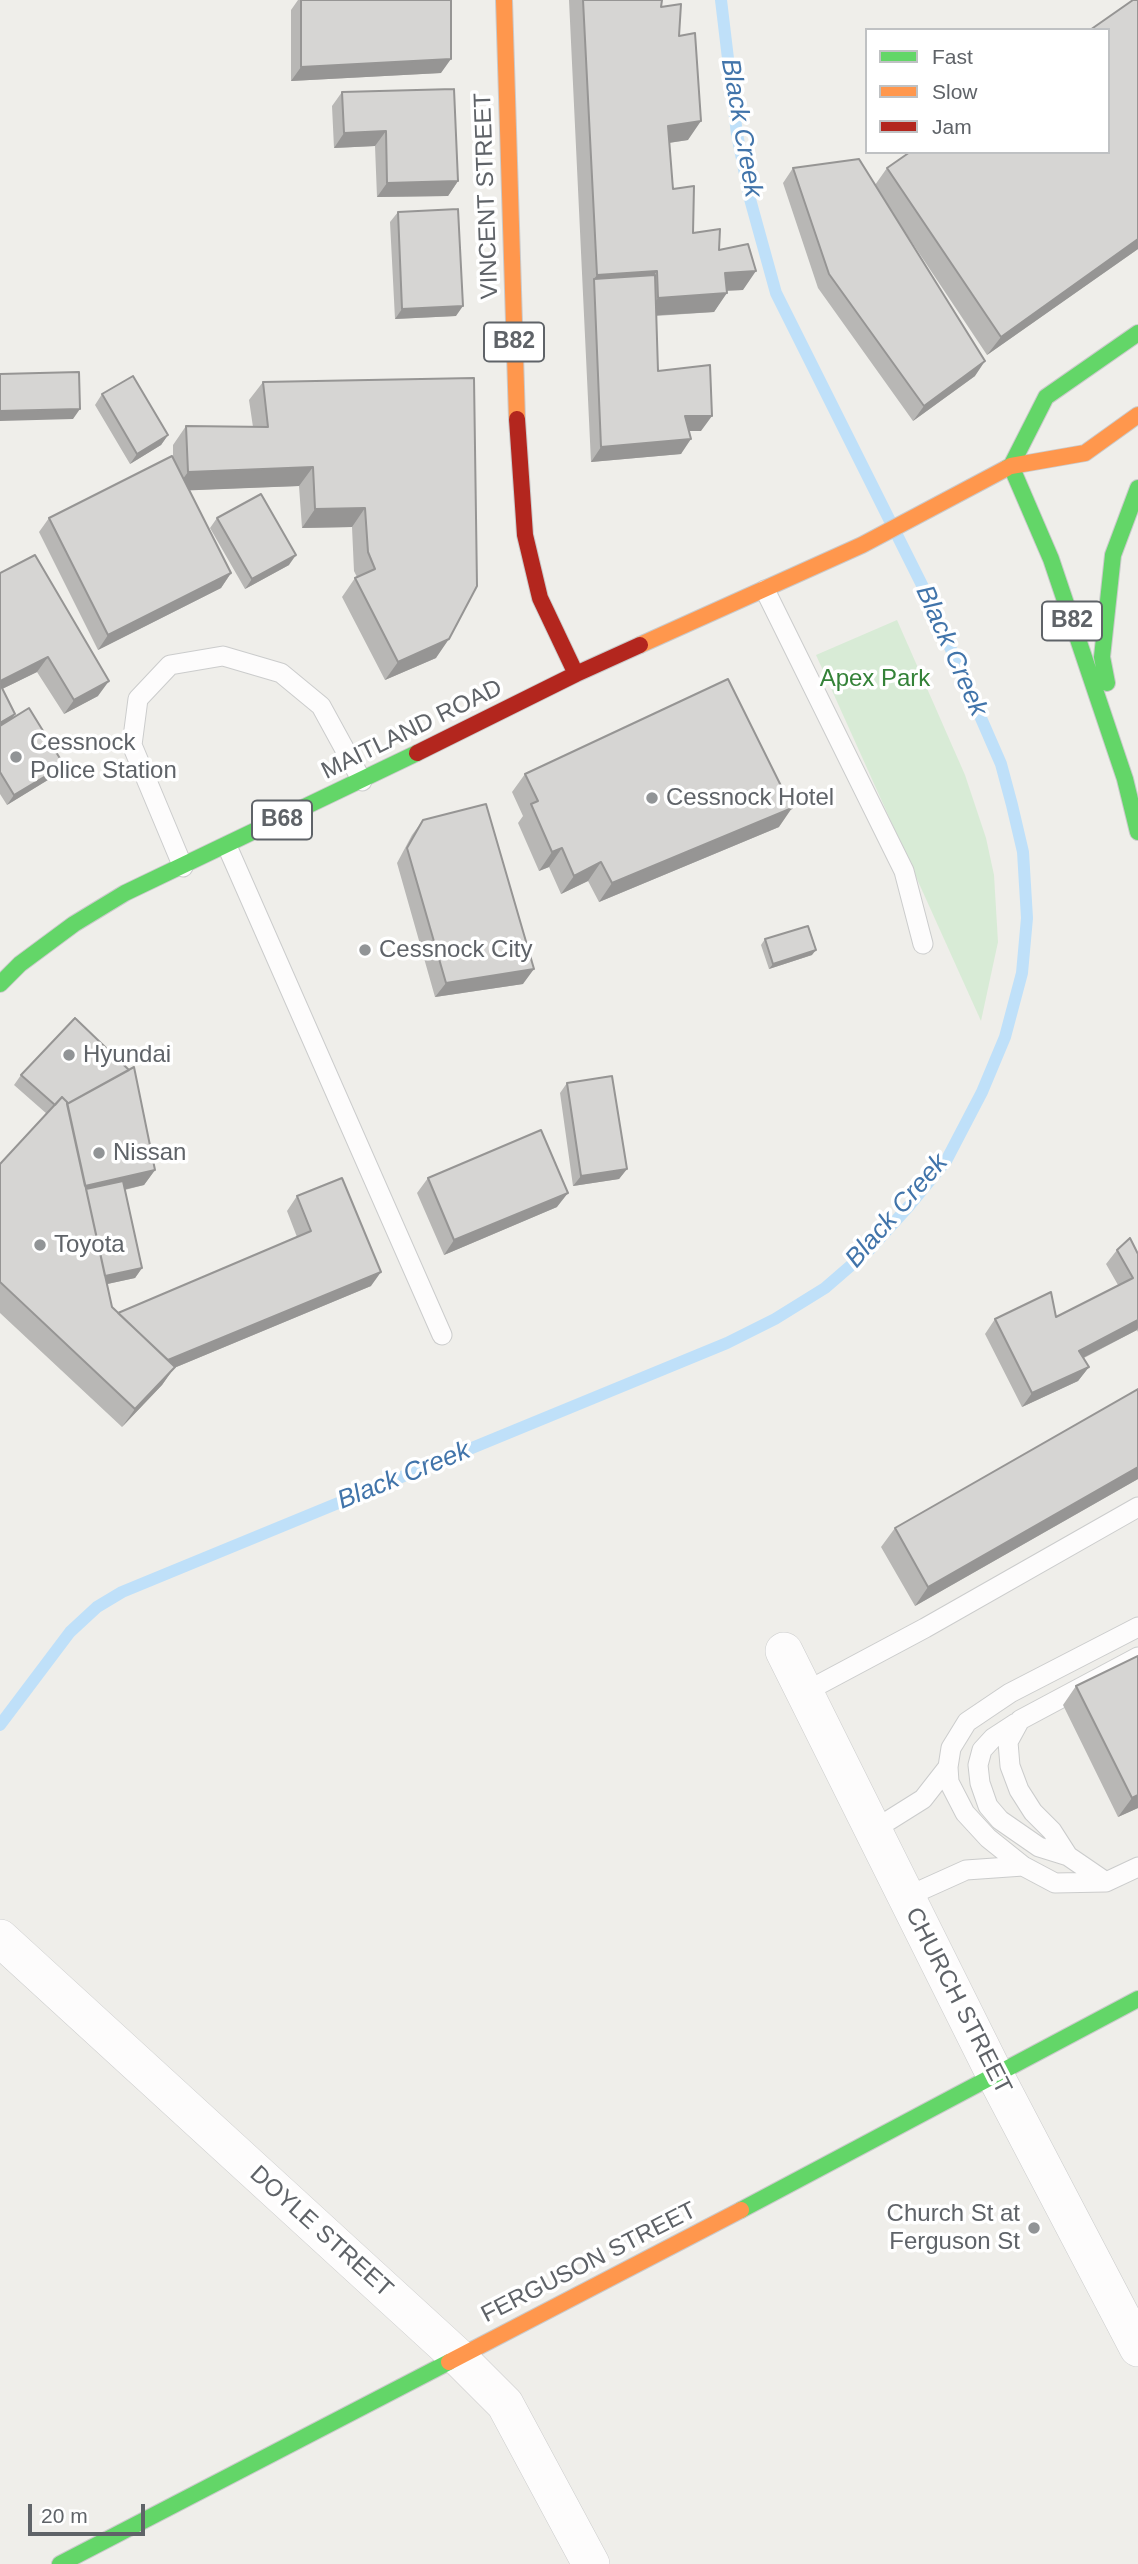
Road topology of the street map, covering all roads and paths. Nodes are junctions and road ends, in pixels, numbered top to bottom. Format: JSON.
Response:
{"nodes":[{"id":1,"x":504,"y":0,"type":"edge"},
{"id":2,"x":1138,"y":333,"type":"edge"},
{"id":3,"x":1138,"y":415,"type":"edge"},
{"id":4,"x":1011,"y":466,"type":"junction"},
{"id":5,"x":1138,"y":488,"type":"edge"},
{"id":6,"x":765,"y":590,"type":"junction"},
{"id":7,"x":576,"y":674,"type":"junction"},
{"id":8,"x":1125,"y":779,"type":"junction"},
{"id":9,"x":362,"y":780,"type":"junction"},
{"id":10,"x":1138,"y":832,"type":"edge"},
{"id":11,"x":227,"y":846,"type":"junction"},
{"id":12,"x":183,"y":867,"type":"junction"},
{"id":13,"x":923,"y":944,"type":"dead end"},
{"id":14,"x":0,"y":984,"type":"edge"},
{"id":15,"x":442,"y":1335,"type":"dead end"},
{"id":16,"x":1138,"y":1507,"type":"edge"},
{"id":17,"x":1138,"y":1627,"type":"edge"},
{"id":18,"x":784,"y":1651,"type":"dead end"},
{"id":19,"x":1138,"y":1657,"type":"edge"},
{"id":20,"x":805,"y":1692,"type":"junction"},
{"id":21,"x":1020,"y":1720,"type":"junction"},
{"id":22,"x":948,"y":1767,"type":"junction"},
{"id":23,"x":872,"y":1831,"type":"junction"},
{"id":24,"x":1068,"y":1856,"type":"junction"},
{"id":25,"x":1023,"y":1866,"type":"junction"},
{"id":26,"x":1138,"y":1867,"type":"edge"},
{"id":27,"x":1106,"y":1882,"type":"junction"},
{"id":28,"x":906,"y":1898,"type":"junction"},
{"id":29,"x":0,"y":1938,"type":"edge"},
{"id":30,"x":1138,"y":1999,"type":"edge"},
{"id":31,"x":995,"y":2075,"type":"junction"},
{"id":32,"x":1138,"y":2348,"type":"edge"},
{"id":33,"x":458,"y":2357,"type":"junction"},
{"id":34,"x":60,"y":2564,"type":"edge"},
{"id":35,"x":591,"y":2564,"type":"edge"}],
"edges":[{"from":1,"to":7,"type":"main road","name":"VINCENT STREET","number":"B82"},
{"from":2,"to":4,"type":"main road"},
{"from":3,"to":4,"type":"main road","name":"MAITLAND ROAD"},
{"from":4,"to":6,"type":"main road","name":"MAITLAND ROAD"},
{"from":4,"to":8,"type":"main road","number":"B82"},
{"from":5,"to":8,"type":"main road"},
{"from":6,"to":7,"type":"main road","name":"MAITLAND ROAD"},
{"from":6,"to":13,"type":"lane"},
{"from":7,"to":9,"type":"main road","name":"MAITLAND ROAD","number":"B68"},
{"from":8,"to":10,"type":"main road","number":"B82"},
{"from":9,"to":11,"type":"main road","name":"MAITLAND ROAD","number":"B68"},
{"from":9,"to":12,"type":"lane"},
{"from":11,"to":12,"type":"main road","name":"MAITLAND ROAD","number":"B68"},
{"from":11,"to":15,"type":"lane"},
{"from":12,"to":14,"type":"main road","name":"MAITLAND ROAD","number":"B68"},
{"from":16,"to":20,"type":"lane"},
{"from":17,"to":22,"type":"lane"},
{"from":18,"to":20,"type":"street","name":"CHURCH STREET"},
{"from":19,"to":21,"type":"lane"},
{"from":20,"to":23,"type":"street","name":"CHURCH STREET"},
{"from":21,"to":24,"type":"lane"},
{"from":21,"to":24,"type":"lane"},
{"from":22,"to":23,"type":"lane"},
{"from":22,"to":25,"type":"lane"},
{"from":23,"to":28,"type":"street","name":"CHURCH STREET"},
{"from":24,"to":27,"type":"lane"},
{"from":25,"to":27,"type":"lane"},
{"from":25,"to":28,"type":"lane"},
{"from":26,"to":27,"type":"lane"},
{"from":28,"to":31,"type":"street","name":"CHURCH STREET"},
{"from":29,"to":33,"type":"street","name":"DOYLE STREET"},
{"from":30,"to":31,"type":"main road","name":"FERGUSON STREET"},
{"from":31,"to":32,"type":"street","name":"CHURCH STREET"},
{"from":31,"to":33,"type":"main road","name":"FERGUSON STREET"},
{"from":33,"to":34,"type":"main road","name":"FERGUSON STREET"},
{"from":33,"to":35,"type":"street","name":"DOYLE STREET"}]}
